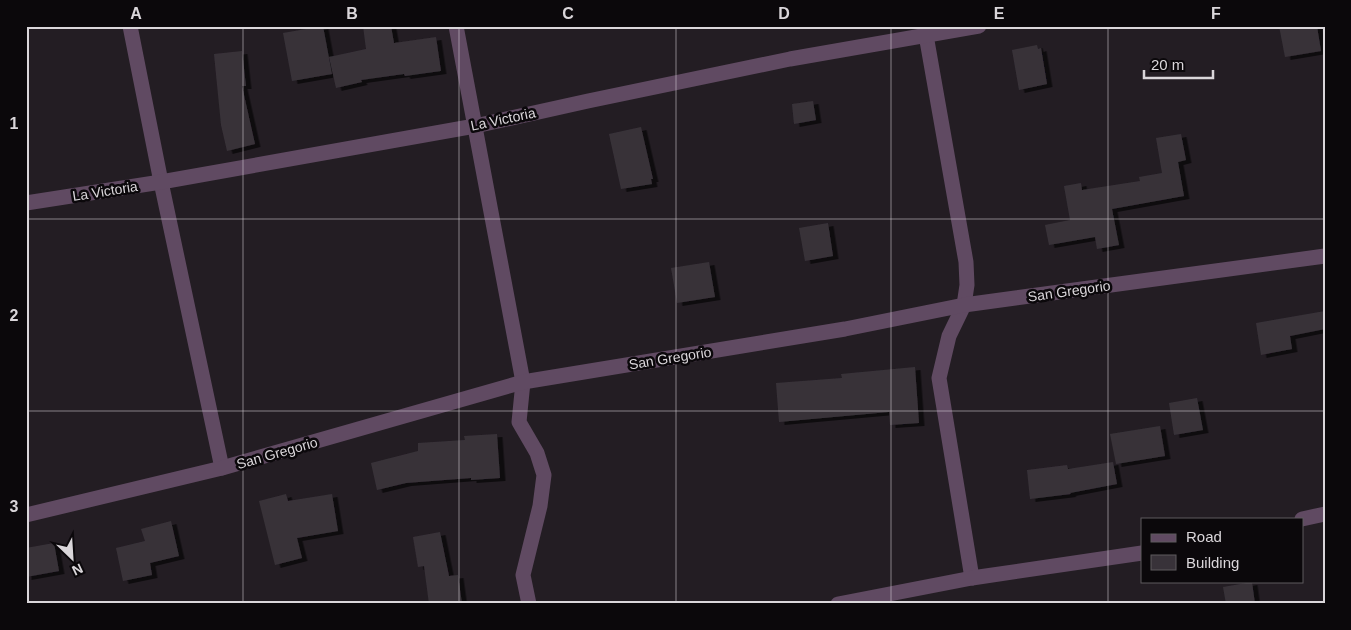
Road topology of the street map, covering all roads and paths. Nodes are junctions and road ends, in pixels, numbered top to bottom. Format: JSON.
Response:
{"nodes":[{"id":1,"x":130,"y":26,"type":"edge"},
{"id":2,"x":456,"y":26,"type":"edge"},
{"id":3,"x":979,"y":26,"type":"edge"},
{"id":4,"x":926,"y":35,"type":"junction"},
{"id":5,"x":475,"y":126,"type":"junction"},
{"id":6,"x":161,"y":182,"type":"junction"},
{"id":7,"x":26,"y":203,"type":"edge"},
{"id":8,"x":1325,"y":256,"type":"edge"},
{"id":9,"x":964,"y":305,"type":"junction"},
{"id":10,"x":523,"y":382,"type":"junction"},
{"id":11,"x":222,"y":468,"type":"junction"},
{"id":12,"x":1325,"y":514,"type":"edge"},
{"id":13,"x":26,"y":515,"type":"edge"},
{"id":14,"x":1304,"y":519,"type":"edge"},
{"id":15,"x":1141,"y":553,"type":"edge"},
{"id":16,"x":972,"y":578,"type":"junction"},
{"id":17,"x":529,"y":604,"type":"edge"},
{"id":18,"x":838,"y":604,"type":"edge"}],
"edges":[{"from":1,"to":6,"type":"street"},
{"from":2,"to":5,"type":"street"},
{"from":3,"to":4,"type":"street","name":"La Victoria"},
{"from":4,"to":5,"type":"street","name":"La Victoria"},
{"from":4,"to":9,"type":"street"},
{"from":5,"to":6,"type":"street","name":"La Victoria"},
{"from":5,"to":10,"type":"street"},
{"from":6,"to":7,"type":"street","name":"La Victoria"},
{"from":6,"to":11,"type":"street"},
{"from":8,"to":9,"type":"street","name":"San Gregorio"},
{"from":9,"to":10,"type":"street","name":"San Gregorio"},
{"from":9,"to":16,"type":"street"},
{"from":10,"to":11,"type":"street","name":"San Gregorio"},
{"from":10,"to":17,"type":"street"},
{"from":11,"to":13,"type":"street","name":"San Gregorio"},
{"from":12,"to":14,"type":"street"},
{"from":15,"to":16,"type":"street"},
{"from":16,"to":18,"type":"street"}]}
